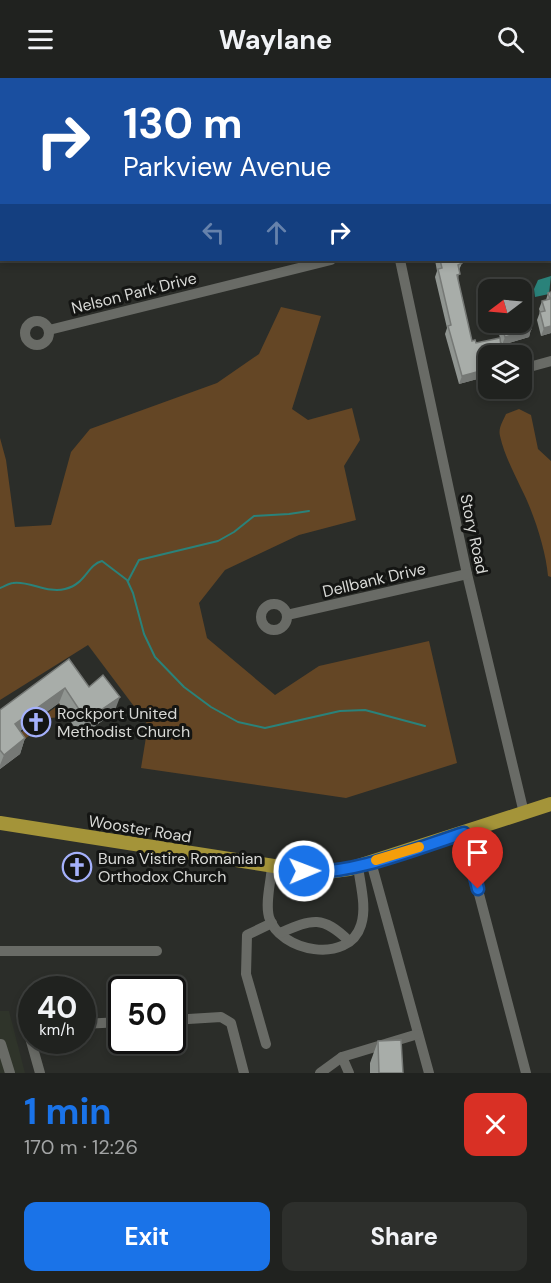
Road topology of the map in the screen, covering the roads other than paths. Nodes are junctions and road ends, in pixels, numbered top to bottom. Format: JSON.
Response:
{"nodes":[{"id":1,"x":327,"y":261,"type":"edge"},
{"id":2,"x":400,"y":261,"type":"edge"},
{"id":3,"x":49,"y":330,"type":"dead end"},
{"id":4,"x":551,"y":362,"type":"edge"},
{"id":5,"x":532,"y":367,"type":"edge"},
{"id":6,"x":467,"y":574,"type":"junction"},
{"id":7,"x":287,"y":615,"type":"dead end"},
{"id":8,"x":551,"y":804,"type":"edge"},
{"id":9,"x":524,"y":813,"type":"junction"},
{"id":10,"x":0,"y":823,"type":"edge"},
{"id":11,"x":464,"y":833,"type":"junction"},
{"id":12,"x":365,"y":864,"type":"junction"},
{"id":13,"x":272,"y":866,"type":"junction"},
{"id":14,"x":272,"y":923,"type":"junction"},
{"id":15,"x":280,"y":933,"type":"junction"},
{"id":16,"x":349,"y":941,"type":"junction"},
{"id":17,"x":0,"y":951,"type":"edge"},
{"id":18,"x":157,"y":951,"type":"dead end"},
{"id":19,"x":186,"y":1019,"type":"edge"},
{"id":20,"x":418,"y":1034,"type":"junction"},
{"id":21,"x":399,"y":1039,"type":"junction"},
{"id":22,"x":1,"y":1044,"type":"edge"},
{"id":23,"x":266,"y":1044,"type":"dead end"},
{"id":24,"x":402,"y":1053,"type":"edge"},
{"id":25,"x":35,"y":1054,"type":"edge"},
{"id":26,"x":342,"y":1057,"type":"junction"},
{"id":27,"x":0,"y":1064,"type":"edge"},
{"id":28,"x":3,"y":1073,"type":"edge"},
{"id":29,"x":10,"y":1073,"type":"edge"},
{"id":30,"x":40,"y":1073,"type":"edge"},
{"id":31,"x":244,"y":1073,"type":"edge"},
{"id":32,"x":320,"y":1073,"type":"edge"},
{"id":33,"x":349,"y":1073,"type":"edge"},
{"id":34,"x":429,"y":1073,"type":"edge"},
{"id":35,"x":526,"y":1073,"type":"edge"}],
"edges":[{"from":1,"to":3,"type":"street","name":"Nelson Park Drive"},
{"from":2,"to":6,"type":"street","name":"Story Road"},
{"from":4,"to":5,"type":"street"},
{"from":6,"to":7,"type":"street","name":"Dellbank Drive"},
{"from":6,"to":9,"type":"street","name":"Story Road"},
{"from":8,"to":9,"type":"main road","name":"Wooster Road"},
{"from":9,"to":11,"type":"main road","name":"Wooster Road"},
{"from":10,"to":13,"type":"main road","name":"Wooster Road"},
{"from":11,"to":12,"type":"main road","name":"Wooster Road"},
{"from":11,"to":35,"type":"street"},
{"from":12,"to":13,"type":"main road","name":"Wooster Road"},
{"from":12,"to":16,"type":"street"},
{"from":12,"to":20,"type":"street"},
{"from":13,"to":14,"type":"street"},
{"from":14,"to":15,"type":"street"},
{"from":14,"to":23,"type":"street"},
{"from":15,"to":16,"type":"street"},
{"from":15,"to":16,"type":"street"},
{"from":17,"to":18,"type":"street"},
{"from":19,"to":31,"type":"street"},
{"from":20,"to":21,"type":"street"},
{"from":20,"to":34,"type":"street"},
{"from":21,"to":24,"type":"street"},
{"from":21,"to":26,"type":"street"},
{"from":22,"to":29,"type":"street"},
{"from":25,"to":30,"type":"street"},
{"from":26,"to":32,"type":"street"},
{"from":26,"to":33,"type":"street"},
{"from":27,"to":28,"type":"street"}]}
